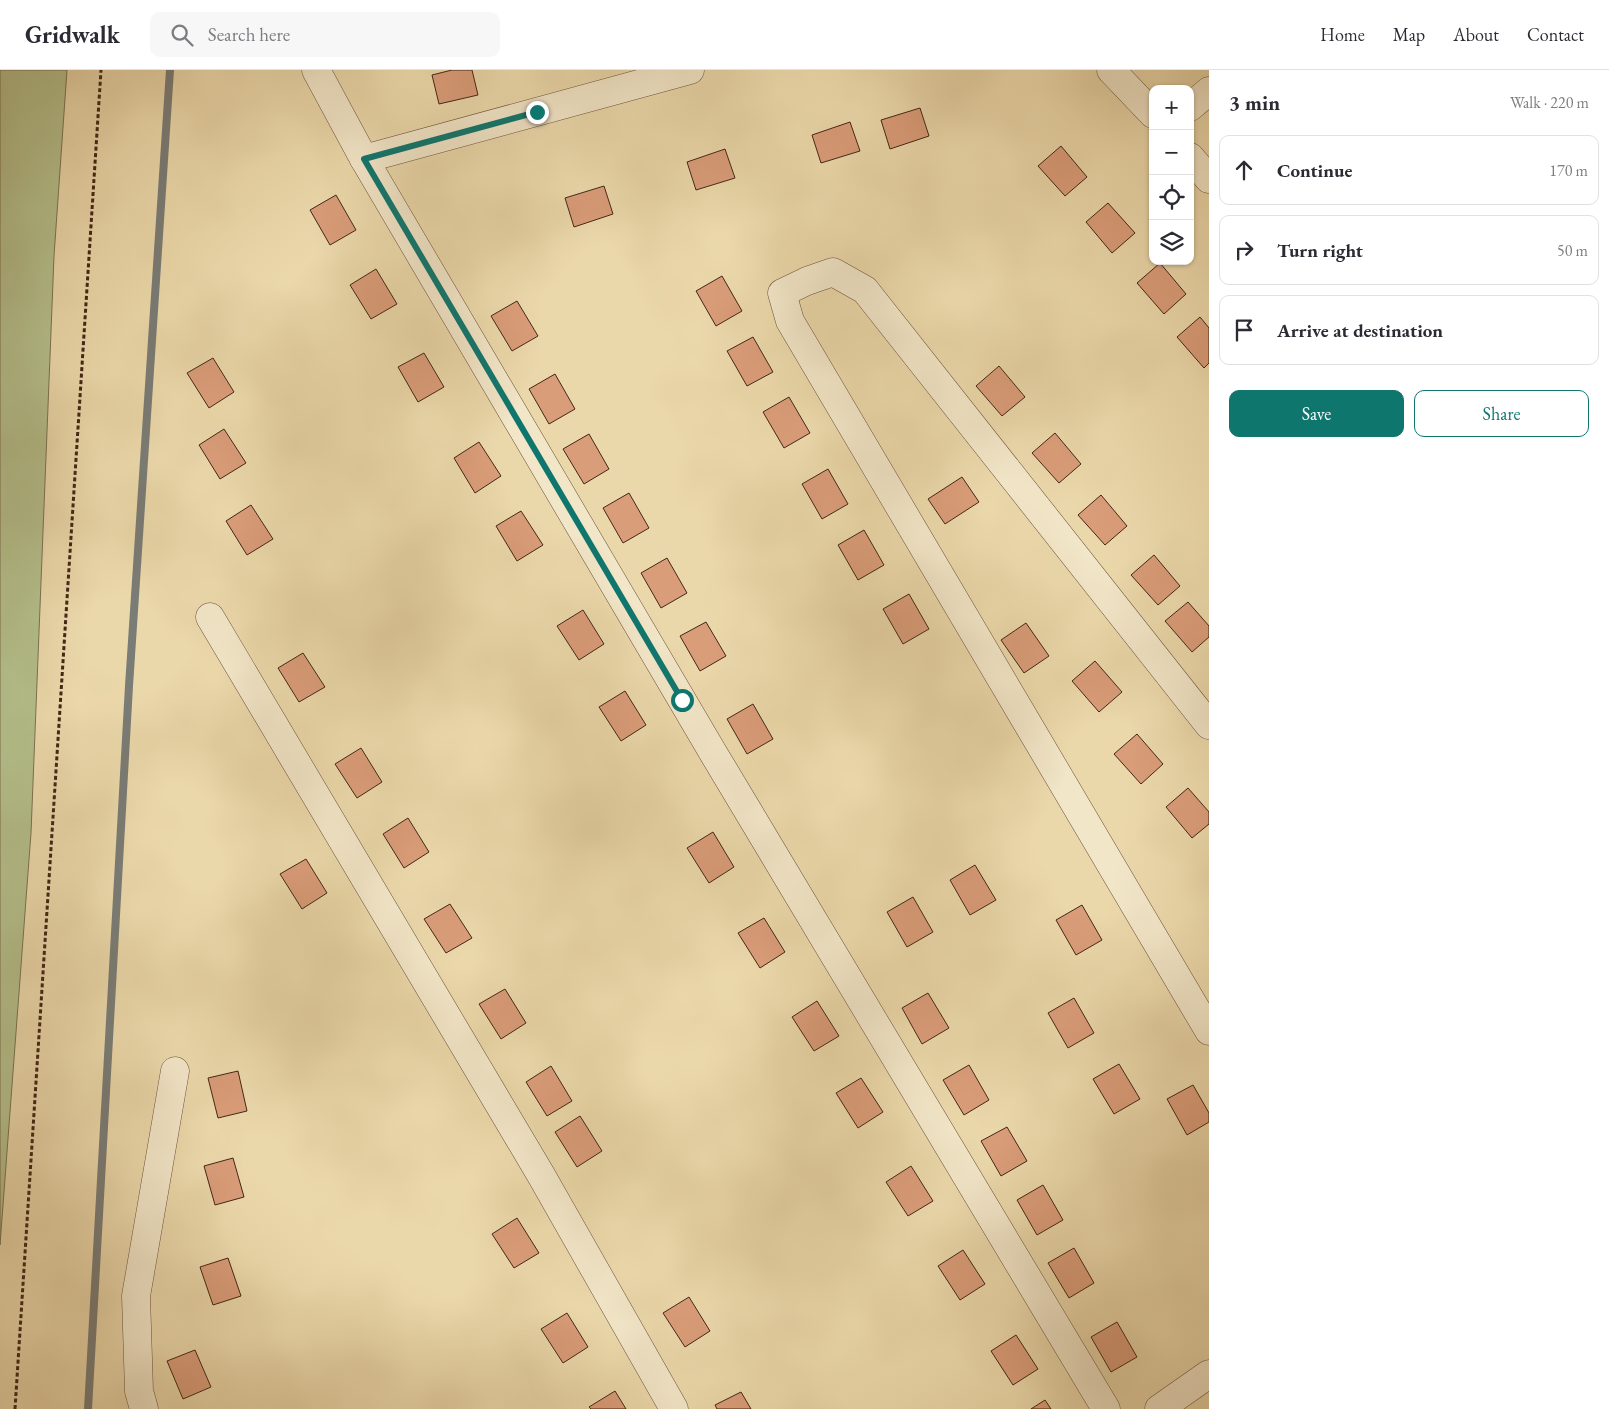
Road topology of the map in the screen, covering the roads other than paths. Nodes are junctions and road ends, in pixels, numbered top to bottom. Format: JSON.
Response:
{"nodes":[{"id":1,"x":316,"y":70,"type":"edge"},
{"id":2,"x":690,"y":70,"type":"edge"},
{"id":3,"x":1111,"y":70,"type":"edge"},
{"id":4,"x":1209,"y":91,"type":"edge"},
{"id":5,"x":1194,"y":104,"type":"edge"},
{"id":6,"x":1149,"y":110,"type":"edge"},
{"id":7,"x":364,"y":159,"type":"junction"},
{"id":8,"x":1194,"y":162,"type":"edge"},
{"id":9,"x":1209,"y":179,"type":"edge"},
{"id":10,"x":210,"y":617,"type":"dead end"},
{"id":11,"x":1209,"y":725,"type":"edge"},
{"id":12,"x":1209,"y":1031,"type":"edge"},
{"id":13,"x":175,"y":1071,"type":"dead end"},
{"id":14,"x":1209,"y":1374,"type":"edge"},
{"id":15,"x":144,"y":1409,"type":"edge"},
{"id":16,"x":674,"y":1409,"type":"edge"},
{"id":17,"x":1106,"y":1409,"type":"edge"},
{"id":18,"x":1159,"y":1409,"type":"edge"}],
"edges":[{"from":1,"to":7,"type":"street"},
{"from":2,"to":7,"type":"street"},
{"from":3,"to":6,"type":"street"},
{"from":4,"to":5,"type":"street"},
{"from":7,"to":17,"type":"street"},
{"from":8,"to":9,"type":"street"},
{"from":10,"to":16,"type":"street"},
{"from":11,"to":12,"type":"street"},
{"from":13,"to":15,"type":"street"},
{"from":14,"to":18,"type":"street"}]}
